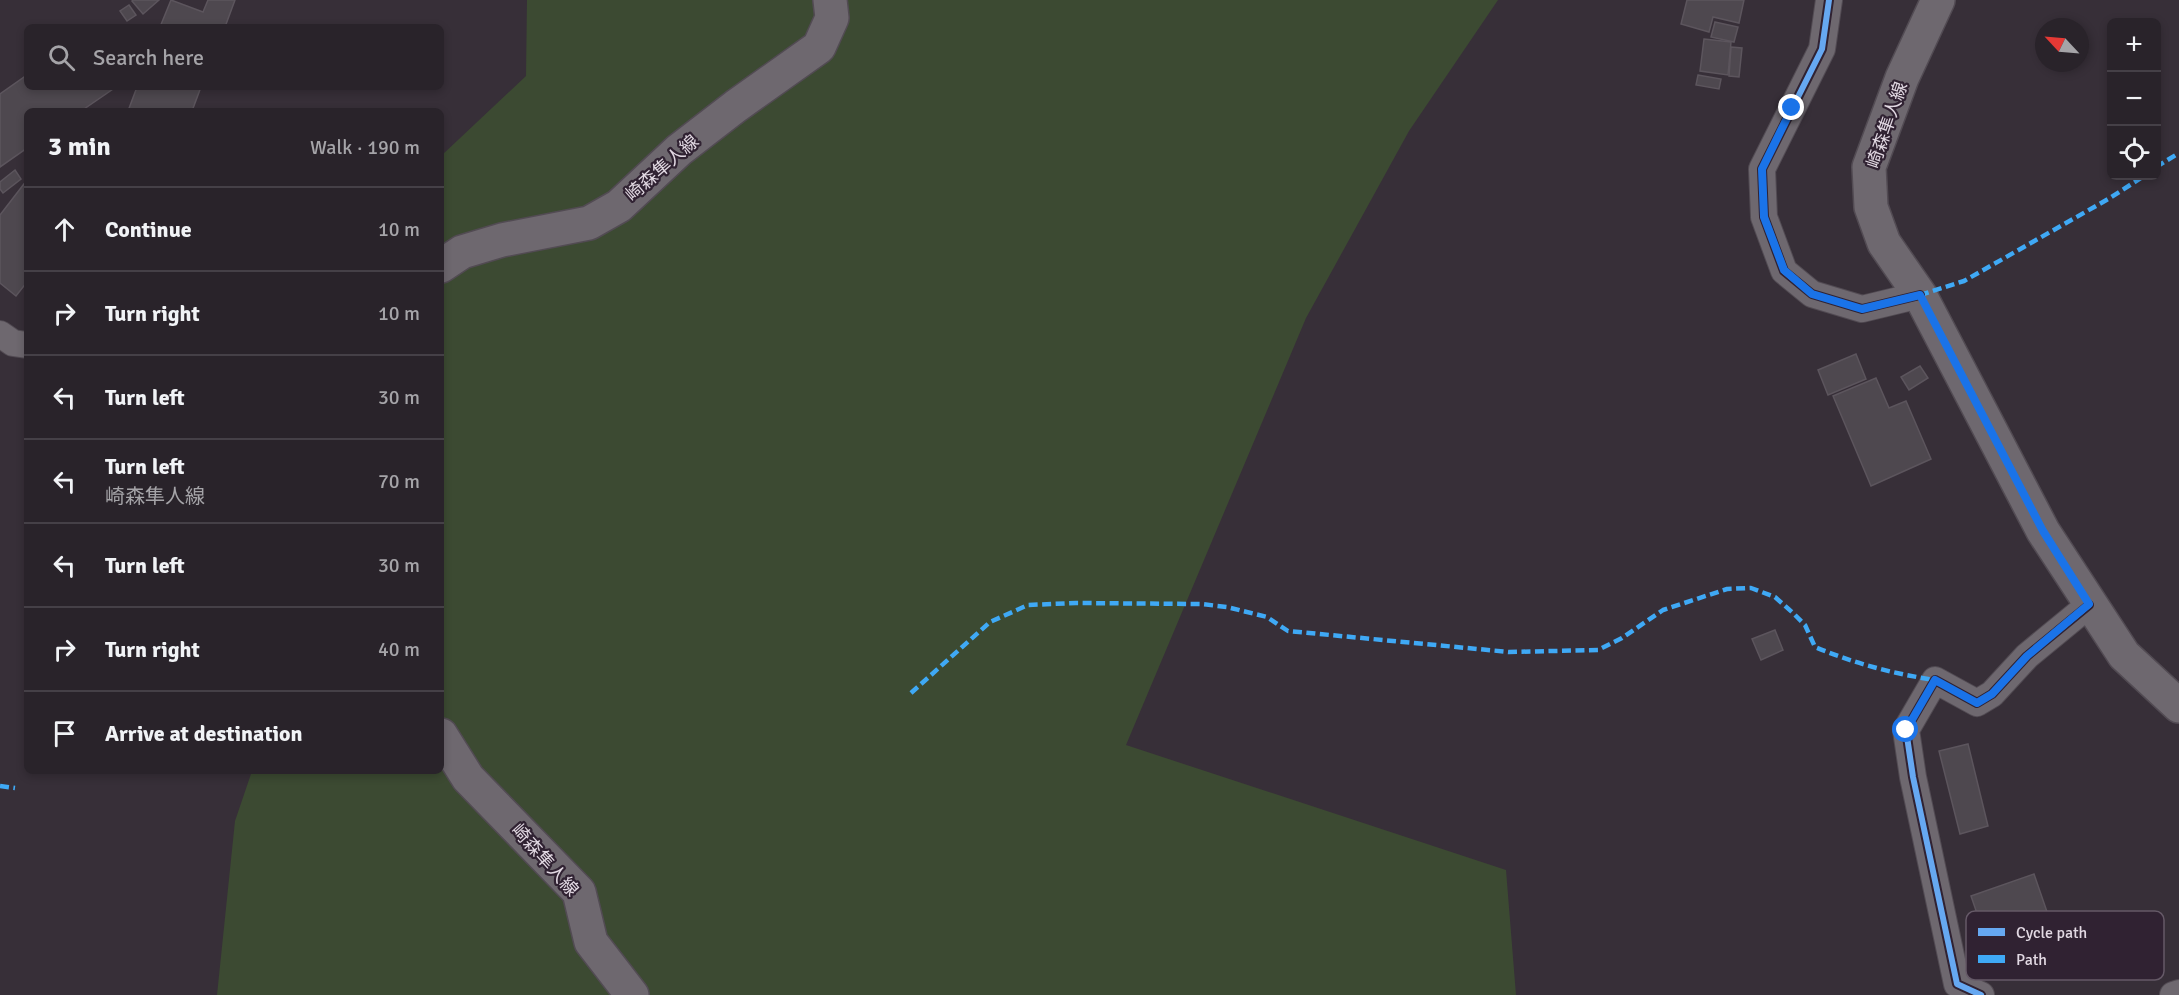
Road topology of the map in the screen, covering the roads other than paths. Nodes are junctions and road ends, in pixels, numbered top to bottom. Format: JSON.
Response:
{"nodes":[{"id":1,"x":831,"y":0,"type":"edge"},
{"id":2,"x":1829,"y":0,"type":"edge"},
{"id":3,"x":1938,"y":0,"type":"edge"},
{"id":4,"x":444,"y":264,"type":"edge"},
{"id":5,"x":1920,"y":295,"type":"junction"},
{"id":6,"x":0,"y":334,"type":"edge"},
{"id":7,"x":24,"y":345,"type":"edge"},
{"id":8,"x":2089,"y":604,"type":"junction"},
{"id":9,"x":2179,"y":706,"type":"edge"},
{"id":10,"x":444,"y":740,"type":"edge"},
{"id":11,"x":2179,"y":993,"type":"edge"},
{"id":12,"x":632,"y":995,"type":"edge"},
{"id":13,"x":1981,"y":995,"type":"edge"},
{"id":14,"x":2173,"y":995,"type":"edge"}],
"edges":[{"from":1,"to":4,"type":"main road","name":"崎森隼人線"},
{"from":2,"to":5,"type":"street"},
{"from":3,"to":5,"type":"main road","name":"崎森隼人線"},
{"from":5,"to":8,"type":"main road","name":"崎森隼人線"},
{"from":6,"to":7,"type":"street"},
{"from":8,"to":9,"type":"main road","name":"崎森隼人線"},
{"from":8,"to":13,"type":"street"},
{"from":10,"to":12,"type":"main road","name":"崎森隼人線"},
{"from":11,"to":14,"type":"street"}]}
